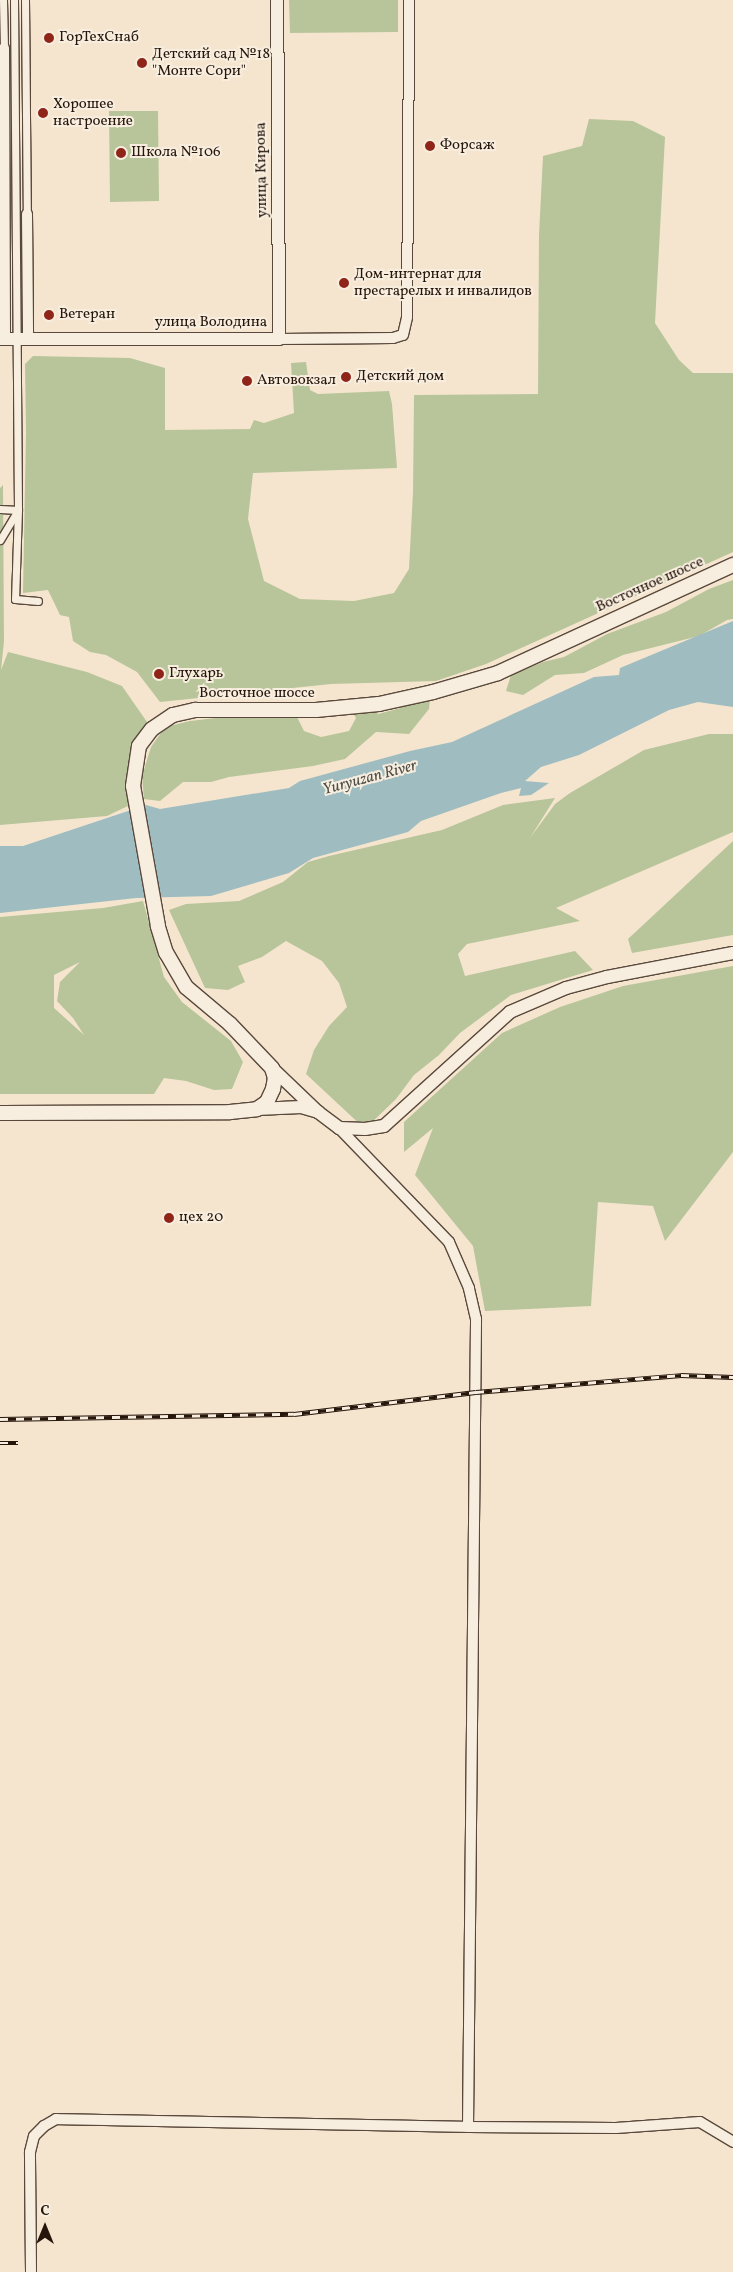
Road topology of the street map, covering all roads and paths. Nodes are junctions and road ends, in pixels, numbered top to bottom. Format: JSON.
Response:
{"nodes":[{"id":1,"x":3,"y":0,"type":"edge"},
{"id":2,"x":14,"y":0,"type":"edge"},
{"id":3,"x":25,"y":0,"type":"edge"},
{"id":4,"x":277,"y":0,"type":"edge"},
{"id":5,"x":409,"y":0,"type":"edge"},
{"id":6,"x":4,"y":48,"type":"joint"},
{"id":7,"x":26,"y":214,"type":"joint"},
{"id":8,"x":12,"y":339,"type":"edge"},
{"id":9,"x":279,"y":339,"type":"junction"},
{"id":10,"x":0,"y":509,"type":"edge"},
{"id":11,"x":18,"y":510,"type":"junction"},
{"id":12,"x":0,"y":540,"type":"edge"},
{"id":13,"x":733,"y":565,"type":"edge"},
{"id":14,"x":38,"y":600,"type":"dead end"},
{"id":15,"x":733,"y":953,"type":"edge"},
{"id":16,"x":272,"y":1068,"type":"junction"},
{"id":17,"x":257,"y":1109,"type":"junction"},
{"id":18,"x":318,"y":1112,"type":"junction"},
{"id":19,"x":0,"y":1113,"type":"edge"},
{"id":20,"x":339,"y":1128,"type":"junction"},
{"id":21,"x":468,"y":2127,"type":"junction"},
{"id":22,"x":733,"y":2142,"type":"edge"},
{"id":23,"x":32,"y":2272,"type":"edge"}],
"edges":[{"from":1,"to":6,"type":"street"},
{"from":2,"to":8,"type":"street"},
{"from":3,"to":7,"type":"street"},
{"from":4,"to":9,"type":"street","name":"улица Кирова"},
{"from":5,"to":9,"type":"street","name":"улица Володина"},
{"from":6,"to":8,"type":"street"},
{"from":7,"to":8,"type":"street"},
{"from":8,"to":9,"type":"street","name":"улица Володина"},
{"from":8,"to":11,"type":"street"},
{"from":10,"to":11,"type":"street"},
{"from":11,"to":12,"type":"street"},
{"from":11,"to":14,"type":"street"},
{"from":13,"to":16,"type":"main road","name":"Восточное шоссе"},
{"from":15,"to":20,"type":"street"},
{"from":16,"to":17,"type":"main road"},
{"from":16,"to":18,"type":"street","name":"Восточное шоссе"},
{"from":17,"to":18,"type":"street"},
{"from":17,"to":19,"type":"main road"},
{"from":18,"to":20,"type":"street","name":"Восточное шоссе"},
{"from":20,"to":21,"type":"street"},
{"from":21,"to":22,"type":"street"},
{"from":21,"to":23,"type":"street"}]}
